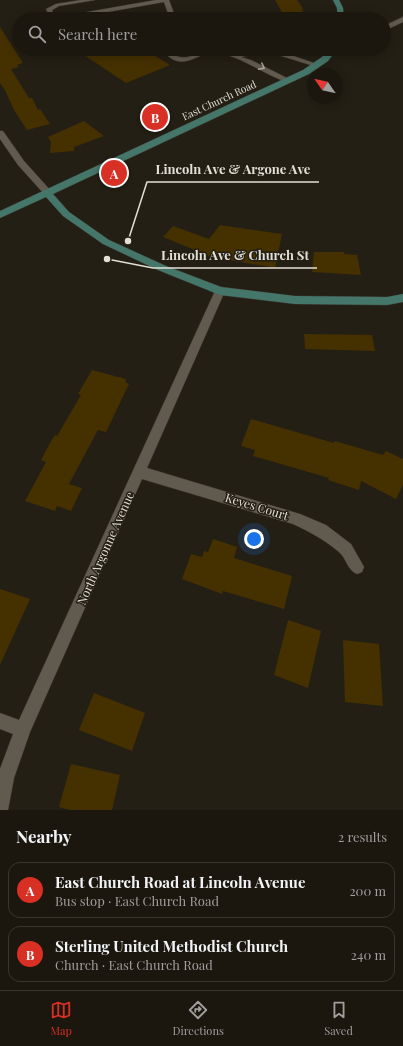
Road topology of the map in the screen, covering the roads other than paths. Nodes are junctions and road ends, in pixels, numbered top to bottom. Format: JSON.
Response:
{"nodes":[{"id":1,"x":92,"y":0,"type":"edge"},
{"id":2,"x":166,"y":0,"type":"edge"},
{"id":3,"x":336,"y":0,"type":"edge"},
{"id":4,"x":50,"y":12,"type":"edge"},
{"id":5,"x":98,"y":12,"type":"edge"},
{"id":6,"x":170,"y":12,"type":"edge"},
{"id":7,"x":340,"y":12,"type":"edge"},
{"id":8,"x":403,"y":20,"type":"edge"},
{"id":9,"x":391,"y":26,"type":"edge"},
{"id":10,"x":171,"y":56,"type":"edge"},
{"id":11,"x":194,"y":56,"type":"edge"},
{"id":12,"x":236,"y":56,"type":"edge"},
{"id":13,"x":288,"y":56,"type":"edge"},
{"id":14,"x":327,"y":56,"type":"edge"},
{"id":15,"x":317,"y":65,"type":"junction"},
{"id":16,"x":287,"y":80,"type":"junction"},
{"id":17,"x":0,"y":134,"type":"edge"},
{"id":18,"x":48,"y":193,"type":"junction"},
{"id":19,"x":0,"y":215,"type":"edge"},
{"id":20,"x":220,"y":291,"type":"junction"},
{"id":21,"x":403,"y":298,"type":"edge"},
{"id":22,"x":140,"y":472,"type":"junction"},
{"id":23,"x":357,"y":567,"type":"dead end"},
{"id":24,"x":0,"y":721,"type":"edge"},
{"id":25,"x":23,"y":730,"type":"junction"},
{"id":26,"x":0,"y":807,"type":"edge"}],
"edges":[{"from":1,"to":4,"type":"lane"},
{"from":2,"to":5,"type":"lane"},
{"from":2,"to":6,"type":"lane"},
{"from":3,"to":7,"type":"street"},
{"from":8,"to":9,"type":"street"},
{"from":10,"to":11,"type":"lane"},
{"from":12,"to":16,"type":"lane","one_way":true},
{"from":13,"to":15,"type":"lane"},
{"from":14,"to":15,"type":"street","name":"East Church Road"},
{"from":15,"to":16,"type":"street","name":"East Church Road"},
{"from":16,"to":18,"type":"street","name":"East Church Road"},
{"from":17,"to":18,"type":"street"},
{"from":18,"to":19,"type":"street","name":"East Church Road"},
{"from":18,"to":20,"type":"street"},
{"from":20,"to":21,"type":"street"},
{"from":20,"to":22,"type":"street","name":"North Argonne Avenue"},
{"from":22,"to":23,"type":"street","name":"Keyes Court"},
{"from":22,"to":25,"type":"street","name":"North Argonne Avenue"},
{"from":24,"to":25,"type":"street"},
{"from":25,"to":26,"type":"street","name":"North Argonne Avenue"}]}
